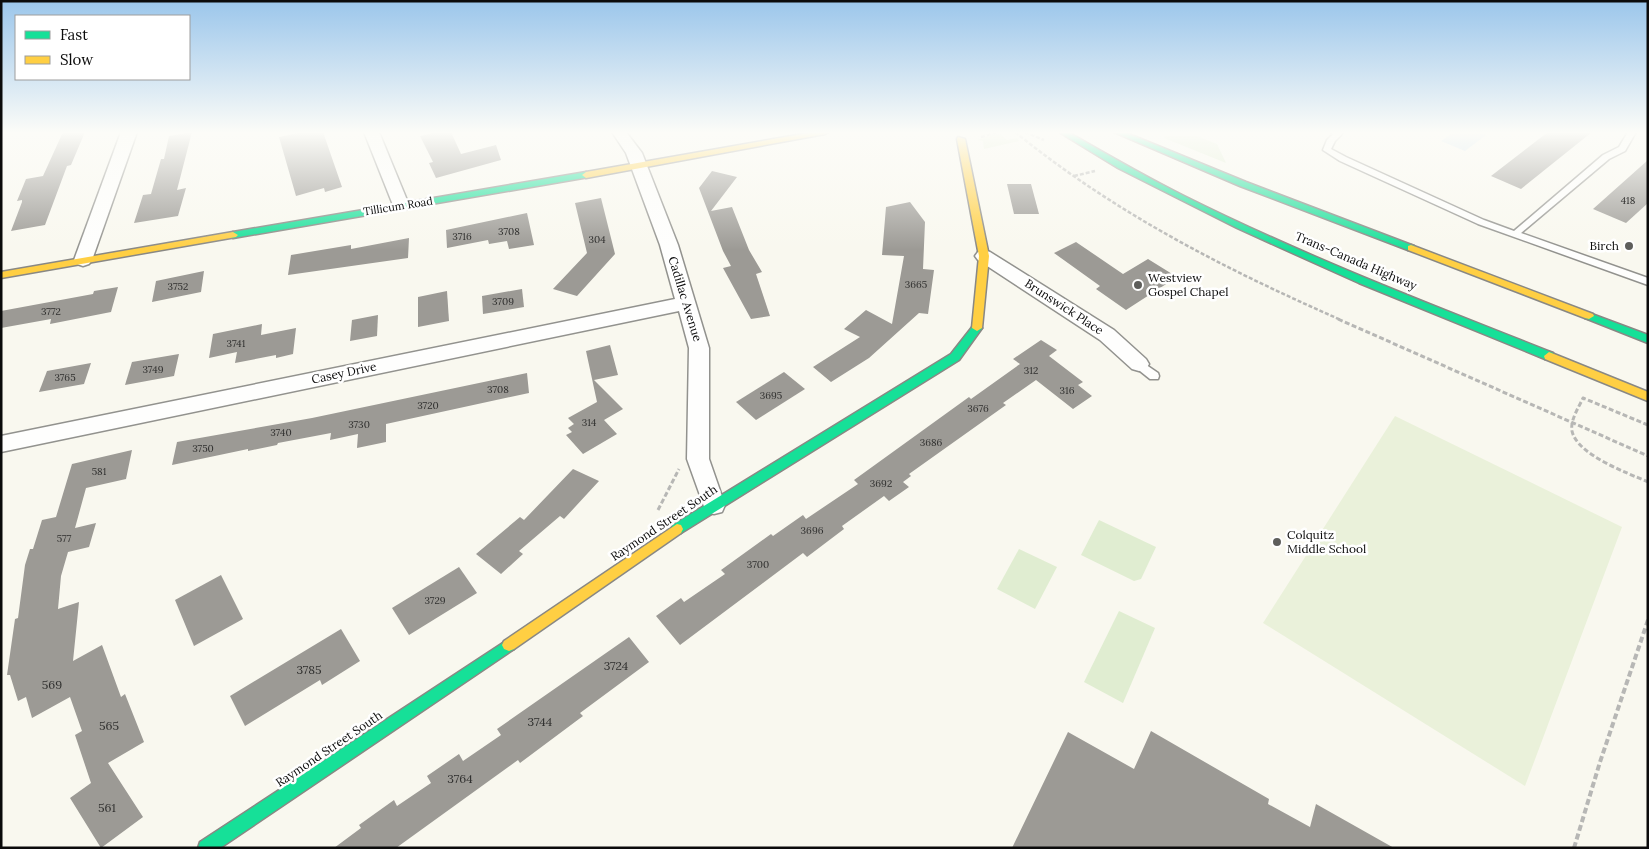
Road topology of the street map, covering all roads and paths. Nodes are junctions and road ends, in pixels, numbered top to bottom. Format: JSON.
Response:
{"nodes":[{"id":1,"x":115,"y":172,"type":"edge"},
{"id":2,"x":387,"y":172,"type":"edge"},
{"id":3,"x":604,"y":172,"type":"edge"},
{"id":4,"x":640,"y":172,"type":"edge"},
{"id":5,"x":967,"y":172,"type":"edge"},
{"id":6,"x":1068,"y":172,"type":"edge"},
{"id":7,"x":1093,"y":172,"type":"edge"},
{"id":8,"x":1132,"y":172,"type":"edge"},
{"id":9,"x":1212,"y":172,"type":"edge"},
{"id":10,"x":1373,"y":172,"type":"edge"},
{"id":11,"x":1589,"y":172,"type":"edge"},
{"id":12,"x":1074,"y":176,"type":"junction"},
{"id":13,"x":401,"y":205,"type":"junction"},
{"id":14,"x":1515,"y":234,"type":"junction"},
{"id":15,"x":984,"y":256,"type":"junction"},
{"id":16,"x":83,"y":260,"type":"junction"},
{"id":17,"x":1,"y":275,"type":"edge"},
{"id":18,"x":1648,"y":282,"type":"edge"},
{"id":19,"x":686,"y":303,"type":"junction"},
{"id":20,"x":1648,"y":339,"type":"edge"},
{"id":21,"x":1139,"y":364,"type":"joint"},
{"id":22,"x":1154,"y":376,"type":"dead end"},
{"id":23,"x":1648,"y":397,"type":"edge"},
{"id":24,"x":1572,"y":423,"type":"junction"},
{"id":25,"x":1648,"y":426,"type":"edge"},
{"id":26,"x":3,"y":448,"type":"edge"},
{"id":27,"x":1648,"y":456,"type":"edge"},
{"id":28,"x":682,"y":462,"type":"dead end"},
{"id":29,"x":1648,"y":482,"type":"edge"},
{"id":30,"x":714,"y":504,"type":"junction"},
{"id":31,"x":652,"y":518,"type":"dead end"},
{"id":32,"x":1648,"y":620,"type":"edge"},
{"id":33,"x":206,"y":848,"type":"edge"},
{"id":34,"x":1574,"y":848,"type":"edge"}],
"edges":[{"from":1,"to":16,"type":"street"},
{"from":2,"to":13,"type":"street"},
{"from":3,"to":13,"type":"main road","name":"Tillicum Road"},
{"from":4,"to":19,"type":"street","name":"Cadillac Avenue"},
{"from":5,"to":15,"type":"main road","name":"Raymond Street South"},
{"from":6,"to":12,"type":"path"},
{"from":7,"to":12,"type":"path"},
{"from":8,"to":23,"type":"main road","name":"Trans-Canada Highway"},
{"from":9,"to":20,"type":"main road"},
{"from":10,"to":14,"type":"lane"},
{"from":11,"to":14,"type":"lane"},
{"from":12,"to":24,"type":"path"},
{"from":13,"to":16,"type":"main road","name":"Tillicum Road"},
{"from":14,"to":18,"type":"lane"},
{"from":15,"to":21,"type":"street","name":"Brunswick Place"},
{"from":15,"to":30,"type":"main road","name":"Raymond Street South"},
{"from":16,"to":17,"type":"main road","name":"Tillicum Road"},
{"from":19,"to":26,"type":"street","name":"Casey Drive"},
{"from":19,"to":30,"type":"street","name":"Cadillac Avenue"},
{"from":21,"to":22,"type":"lane"},
{"from":24,"to":25,"type":"path"},
{"from":24,"to":27,"type":"path"},
{"from":24,"to":29,"type":"path"},
{"from":28,"to":31,"type":"path"},
{"from":30,"to":33,"type":"main road","name":"Raymond Street South"},
{"from":32,"to":34,"type":"path"}]}
